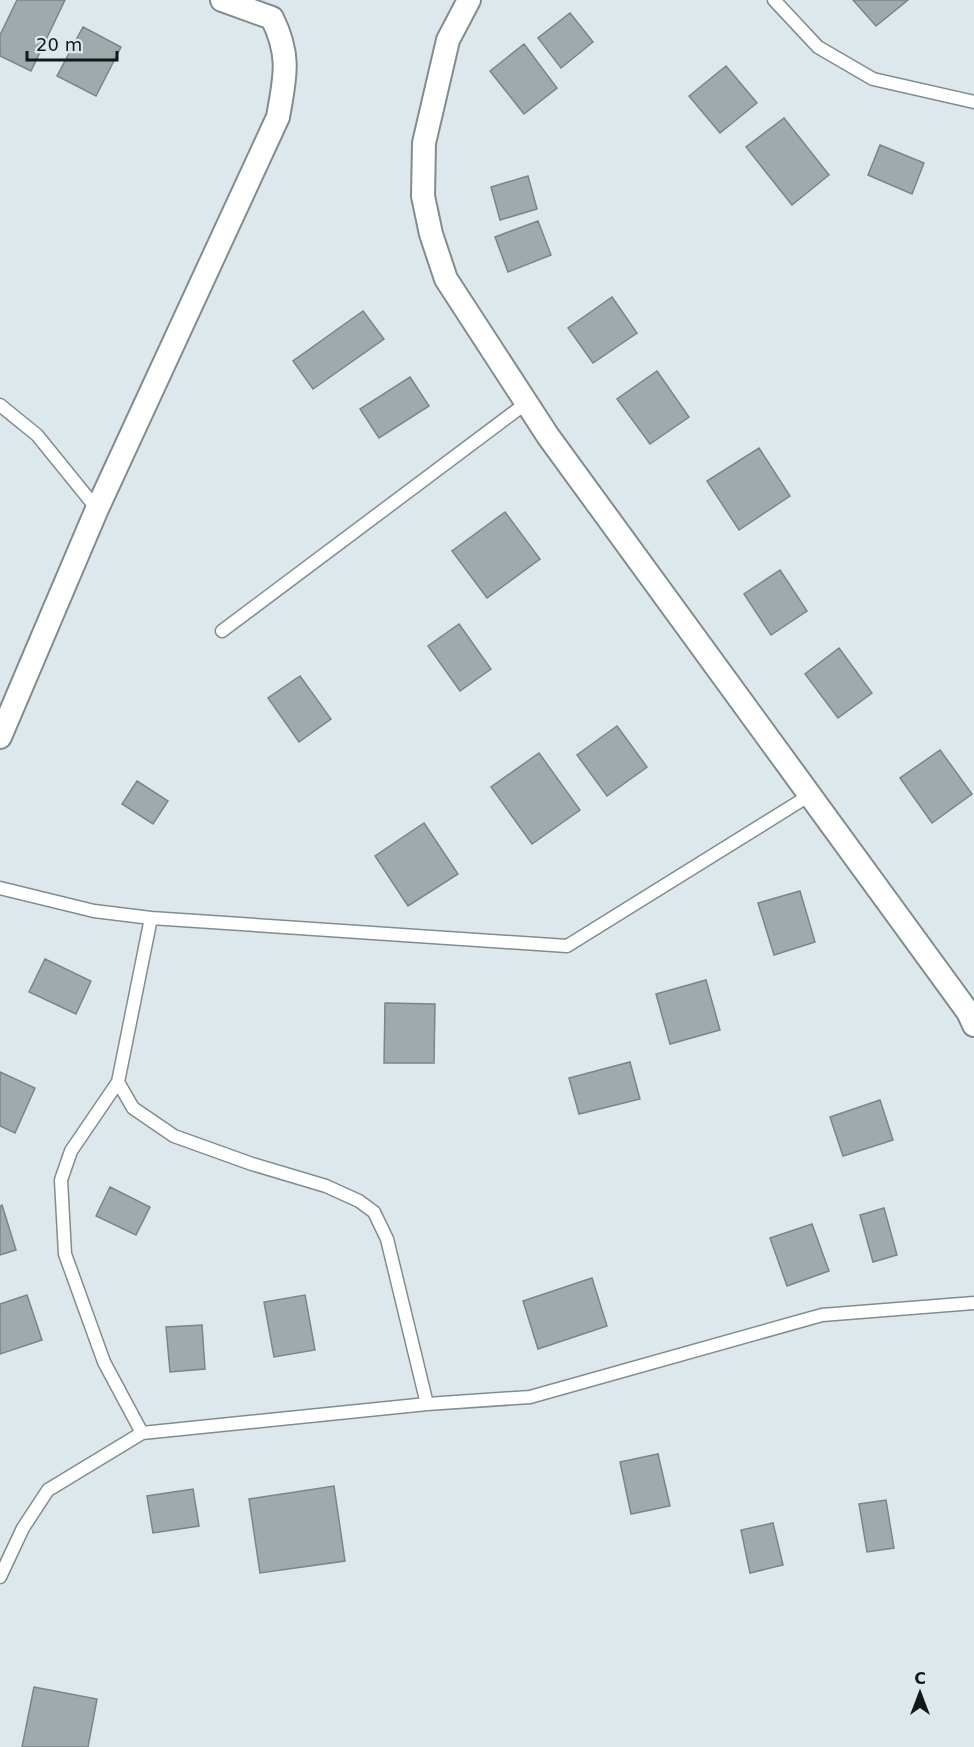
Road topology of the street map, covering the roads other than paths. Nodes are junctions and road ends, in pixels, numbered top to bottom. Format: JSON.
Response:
{"nodes":[{"id":1,"x":222,"y":0,"type":"edge"},
{"id":2,"x":469,"y":0,"type":"edge"},
{"id":3,"x":774,"y":0,"type":"edge"},
{"id":4,"x":974,"y":102,"type":"edge"},
{"id":5,"x":525,"y":404,"type":"junction"},
{"id":6,"x":0,"y":405,"type":"edge"},
{"id":7,"x":97,"y":509,"type":"junction"},
{"id":8,"x":222,"y":631,"type":"dead end"},
{"id":9,"x":0,"y":737,"type":"edge"},
{"id":10,"x":810,"y":795,"type":"junction"},
{"id":11,"x":0,"y":888,"type":"edge"},
{"id":12,"x":151,"y":918,"type":"junction"},
{"id":13,"x":974,"y":1025,"type":"edge"},
{"id":14,"x":118,"y":1082,"type":"junction"},
{"id":15,"x":974,"y":1303,"type":"edge"},
{"id":16,"x":427,"y":1404,"type":"junction"},
{"id":17,"x":142,"y":1433,"type":"junction"},
{"id":18,"x":0,"y":1577,"type":"edge"}],
"edges":[{"from":1,"to":7,"type":"street"},
{"from":2,"to":5,"type":"street"},
{"from":3,"to":4,"type":"lane"},
{"from":5,"to":8,"type":"lane"},
{"from":5,"to":10,"type":"street"},
{"from":6,"to":7,"type":"lane"},
{"from":7,"to":9,"type":"street"},
{"from":10,"to":12,"type":"lane"},
{"from":10,"to":13,"type":"street"},
{"from":11,"to":12,"type":"lane"},
{"from":12,"to":14,"type":"lane"},
{"from":14,"to":16,"type":"lane"},
{"from":14,"to":17,"type":"lane"},
{"from":15,"to":16,"type":"lane"},
{"from":16,"to":17,"type":"lane"},
{"from":17,"to":18,"type":"lane"}]}
